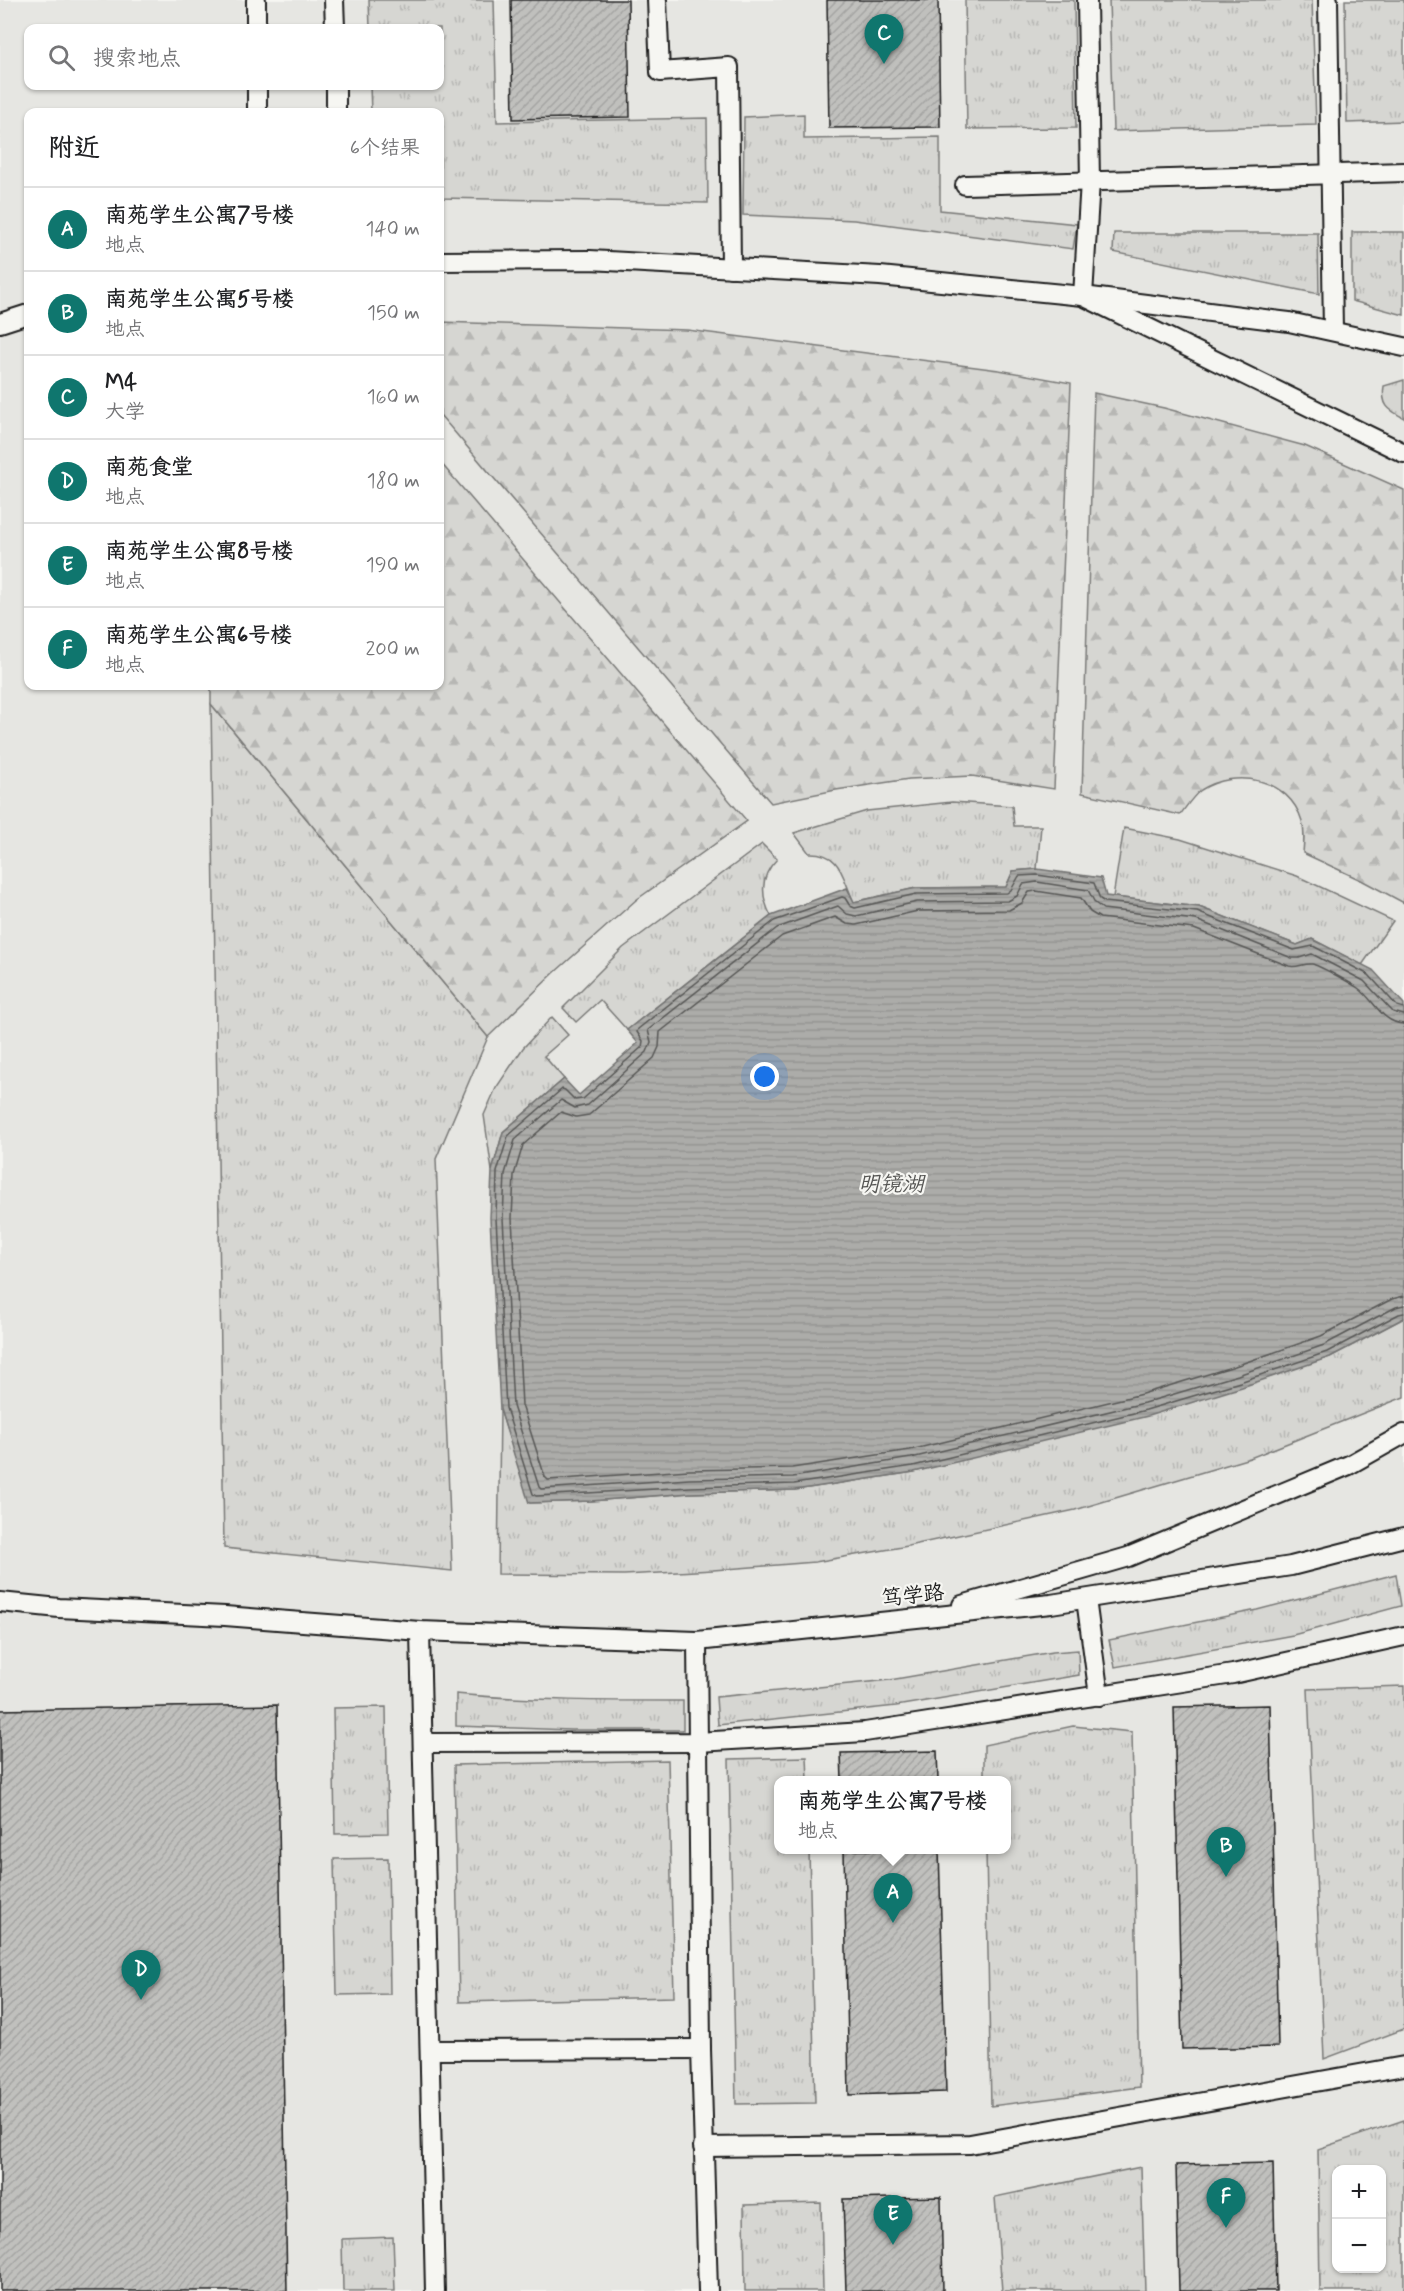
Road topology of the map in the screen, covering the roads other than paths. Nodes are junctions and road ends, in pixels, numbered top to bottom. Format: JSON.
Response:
{"nodes":[{"id":1,"x":256,"y":0,"type":"edge"},
{"id":2,"x":334,"y":0,"type":"edge"},
{"id":3,"x":657,"y":0,"type":"edge"},
{"id":4,"x":1087,"y":0,"type":"edge"},
{"id":5,"x":1328,"y":0,"type":"edge"},
{"id":6,"x":256,"y":24,"type":"edge"},
{"id":7,"x":335,"y":24,"type":"edge"},
{"id":8,"x":256,"y":90,"type":"edge"},
{"id":9,"x":336,"y":90,"type":"edge"},
{"id":10,"x":257,"y":108,"type":"edge"},
{"id":11,"x":336,"y":108,"type":"edge"},
{"id":12,"x":1404,"y":172,"type":"edge"},
{"id":13,"x":1331,"y":175,"type":"junction"},
{"id":14,"x":1090,"y":181,"type":"junction"},
{"id":15,"x":965,"y":185,"type":"dead end"},
{"id":16,"x":444,"y":261,"type":"edge"},
{"id":17,"x":731,"y":268,"type":"junction"},
{"id":18,"x":1083,"y":296,"type":"junction"},
{"id":19,"x":24,"y":315,"type":"edge"},
{"id":20,"x":0,"y":323,"type":"edge"},
{"id":21,"x":1334,"y":331,"type":"junction"},
{"id":22,"x":1404,"y":347,"type":"edge"},
{"id":23,"x":1404,"y":453,"type":"edge"},
{"id":24,"x":1404,"y":1434,"type":"edge"},
{"id":25,"x":1402,"y":1542,"type":"edge"},
{"id":26,"x":1086,"y":1599,"type":"junction"},
{"id":27,"x":0,"y":1602,"type":"edge"},
{"id":28,"x":916,"y":1618,"type":"junction"},
{"id":29,"x":420,"y":1631,"type":"junction"},
{"id":30,"x":1404,"y":1636,"type":"edge"},
{"id":31,"x":697,"y":1641,"type":"junction"},
{"id":32,"x":1099,"y":1696,"type":"junction"},
{"id":33,"x":698,"y":1742,"type":"junction"},
{"id":34,"x":423,"y":1743,"type":"junction"},
{"id":35,"x":701,"y":2049,"type":"junction"},
{"id":36,"x":431,"y":2050,"type":"junction"},
{"id":37,"x":1404,"y":2067,"type":"edge"},
{"id":38,"x":704,"y":2147,"type":"junction"},
{"id":39,"x":435,"y":2291,"type":"edge"},
{"id":40,"x":708,"y":2291,"type":"edge"}],
"edges":[{"from":1,"to":6,"type":"lane"},
{"from":2,"to":7,"type":"lane"},
{"from":3,"to":17,"type":"lane"},
{"from":4,"to":14,"type":"lane"},
{"from":5,"to":13,"type":"lane"},
{"from":8,"to":10,"type":"lane"},
{"from":9,"to":11,"type":"lane"},
{"from":12,"to":13,"type":"lane"},
{"from":13,"to":14,"type":"lane"},
{"from":13,"to":21,"type":"lane"},
{"from":14,"to":15,"type":"lane"},
{"from":14,"to":18,"type":"lane"},
{"from":16,"to":17,"type":"lane"},
{"from":17,"to":18,"type":"lane"},
{"from":18,"to":21,"type":"lane"},
{"from":18,"to":23,"type":"lane"},
{"from":19,"to":20,"type":"lane"},
{"from":21,"to":22,"type":"lane"},
{"from":24,"to":28,"type":"lane"},
{"from":25,"to":26,"type":"lane","name":"笃学路"},
{"from":26,"to":28,"type":"lane","name":"笃学路"},
{"from":26,"to":32,"type":"lane"},
{"from":27,"to":29,"type":"lane","name":"笃学路"},
{"from":28,"to":31,"type":"lane","name":"笃学路"},
{"from":29,"to":31,"type":"lane","name":"笃学路"},
{"from":29,"to":34,"type":"lane"},
{"from":30,"to":32,"type":"lane"},
{"from":31,"to":33,"type":"lane"},
{"from":32,"to":33,"type":"lane"},
{"from":33,"to":34,"type":"lane"},
{"from":33,"to":35,"type":"lane"},
{"from":34,"to":36,"type":"lane"},
{"from":35,"to":36,"type":"lane"},
{"from":35,"to":38,"type":"lane"},
{"from":36,"to":39,"type":"lane"},
{"from":37,"to":38,"type":"lane"},
{"from":38,"to":40,"type":"lane"}]}
